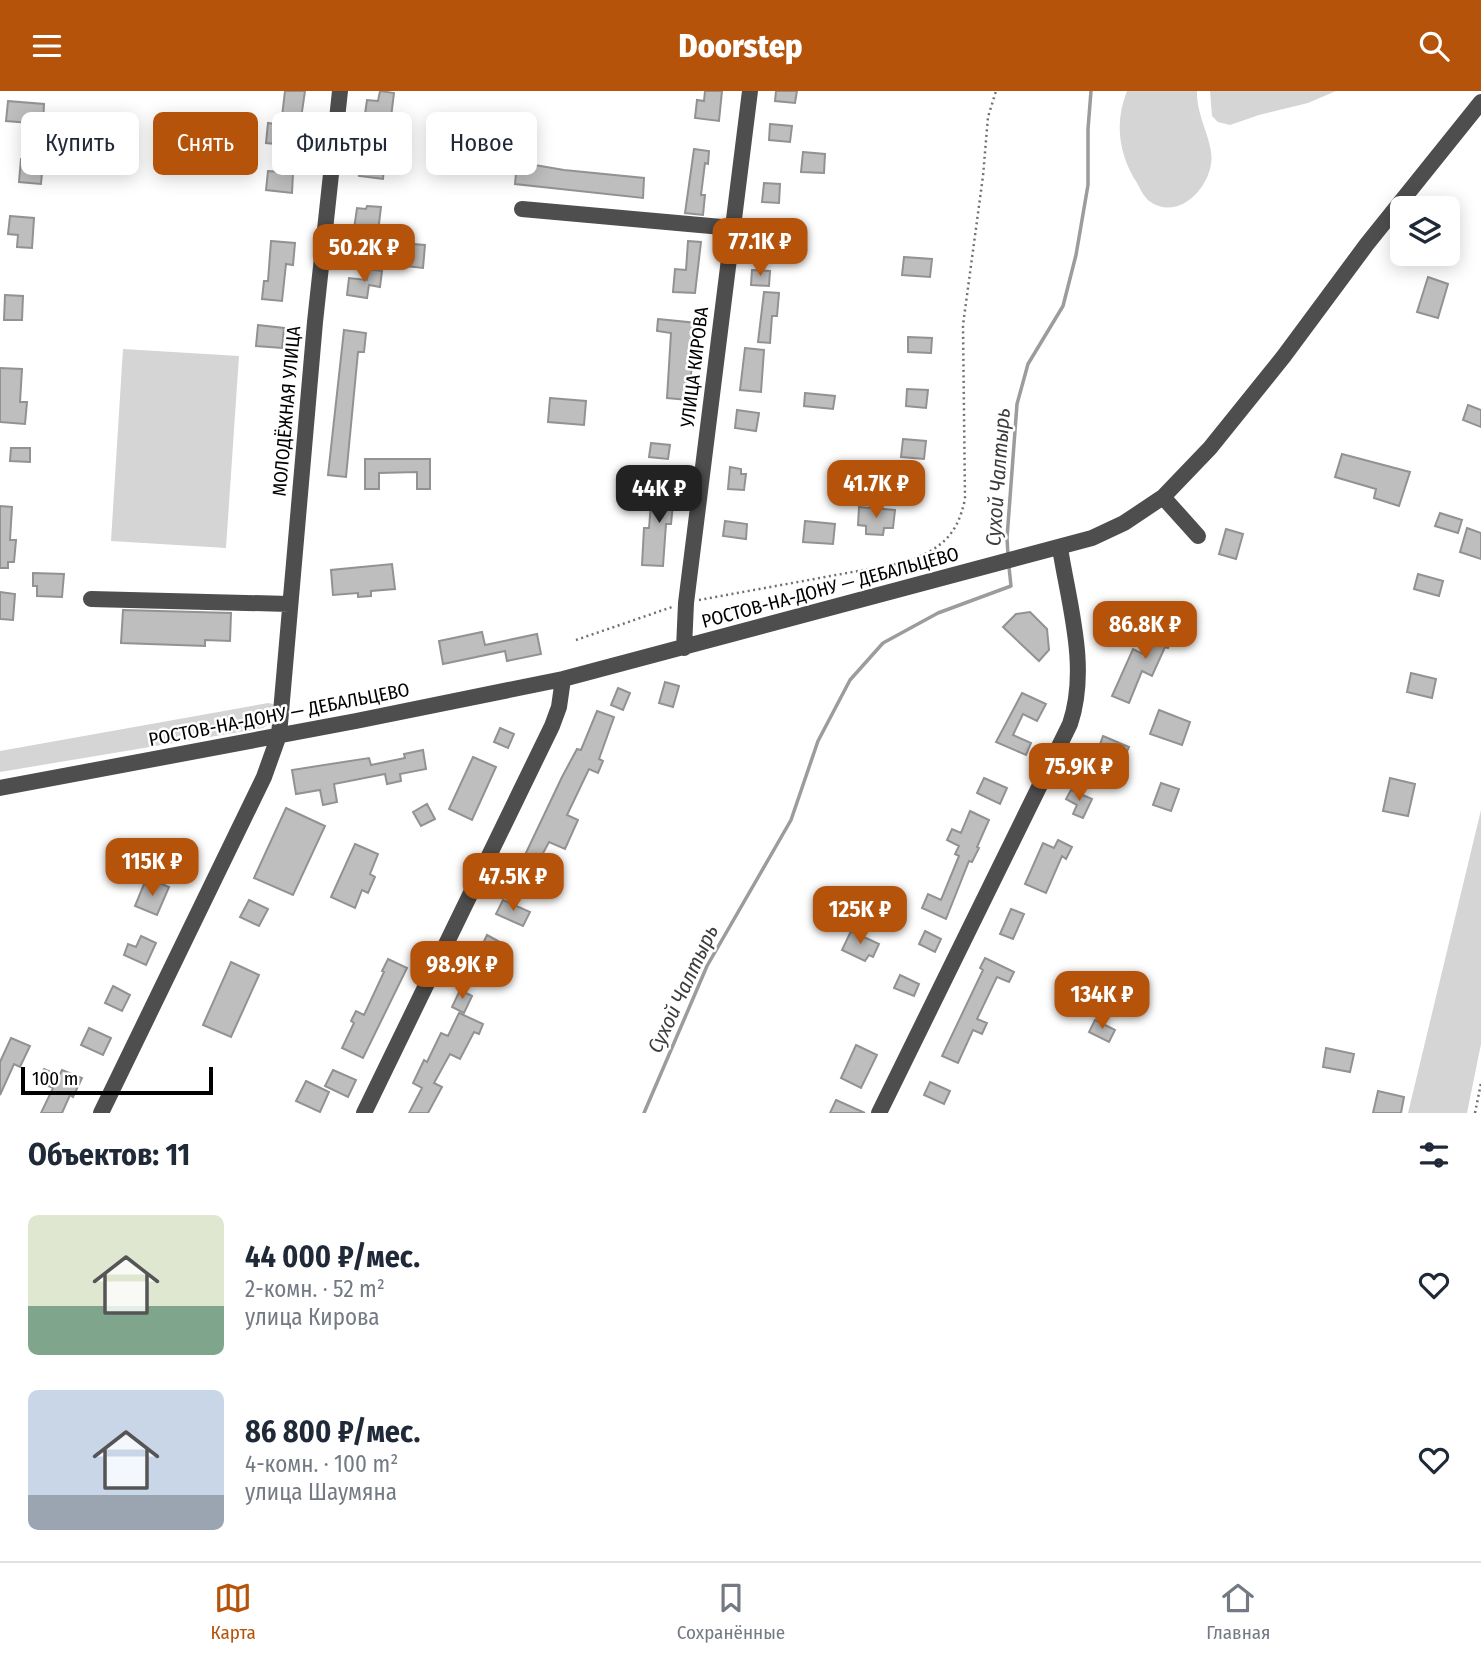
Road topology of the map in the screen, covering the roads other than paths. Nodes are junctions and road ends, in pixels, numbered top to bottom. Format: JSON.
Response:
{"nodes":[{"id":1,"x":341,"y":91,"type":"edge"},
{"id":2,"x":750,"y":91,"type":"edge"},
{"id":3,"x":1481,"y":102,"type":"edge"},
{"id":4,"x":522,"y":209,"type":"dead end"},
{"id":5,"x":733,"y":228,"type":"junction"},
{"id":6,"x":1163,"y":497,"type":"junction"},
{"id":7,"x":1198,"y":536,"type":"dead end"},
{"id":8,"x":1060,"y":548,"type":"junction"},
{"id":9,"x":91,"y":599,"type":"dead end"},
{"id":10,"x":289,"y":604,"type":"junction"},
{"id":11,"x":684,"y":648,"type":"junction"},
{"id":12,"x":563,"y":679,"type":"junction"},
{"id":13,"x":279,"y":735,"type":"junction"},
{"id":14,"x":0,"y":789,"type":"edge"},
{"id":15,"x":101,"y":1113,"type":"edge"},
{"id":16,"x":364,"y":1113,"type":"edge"},
{"id":17,"x":879,"y":1113,"type":"edge"}],
"edges":[{"from":1,"to":10,"type":"street","name":"МОЛОДЁЖНАЯ УЛИЦА"},
{"from":2,"to":5,"type":"street","name":"УЛИЦА КИРОВА"},
{"from":3,"to":6,"type":"street","name":"РОСТОВ-НА-ДОНУ — ДЕБАЛЬЦЕВО"},
{"from":4,"to":5,"type":"street"},
{"from":5,"to":11,"type":"street","name":"УЛИЦА КИРОВА"},
{"from":6,"to":7,"type":"street"},
{"from":6,"to":8,"type":"street","name":"РОСТОВ-НА-ДОНУ — ДЕБАЛЬЦЕВО"},
{"from":8,"to":11,"type":"street","name":"РОСТОВ-НА-ДОНУ — ДЕБАЛЬЦЕВО"},
{"from":8,"to":17,"type":"street"},
{"from":9,"to":10,"type":"street"},
{"from":10,"to":13,"type":"street","name":"МОЛОДЁЖНАЯ УЛИЦА"},
{"from":11,"to":12,"type":"street","name":"РОСТОВ-НА-ДОНУ — ДЕБАЛЬЦЕВО"},
{"from":12,"to":13,"type":"street","name":"РОСТОВ-НА-ДОНУ — ДЕБАЛЬЦЕВО"},
{"from":12,"to":16,"type":"street"},
{"from":13,"to":14,"type":"street","name":"РОСТОВ-НА-ДОНУ — ДЕБАЛЬЦЕВО"},
{"from":13,"to":15,"type":"street","name":"МОЛОДЁЖНАЯ УЛИЦА"}]}
